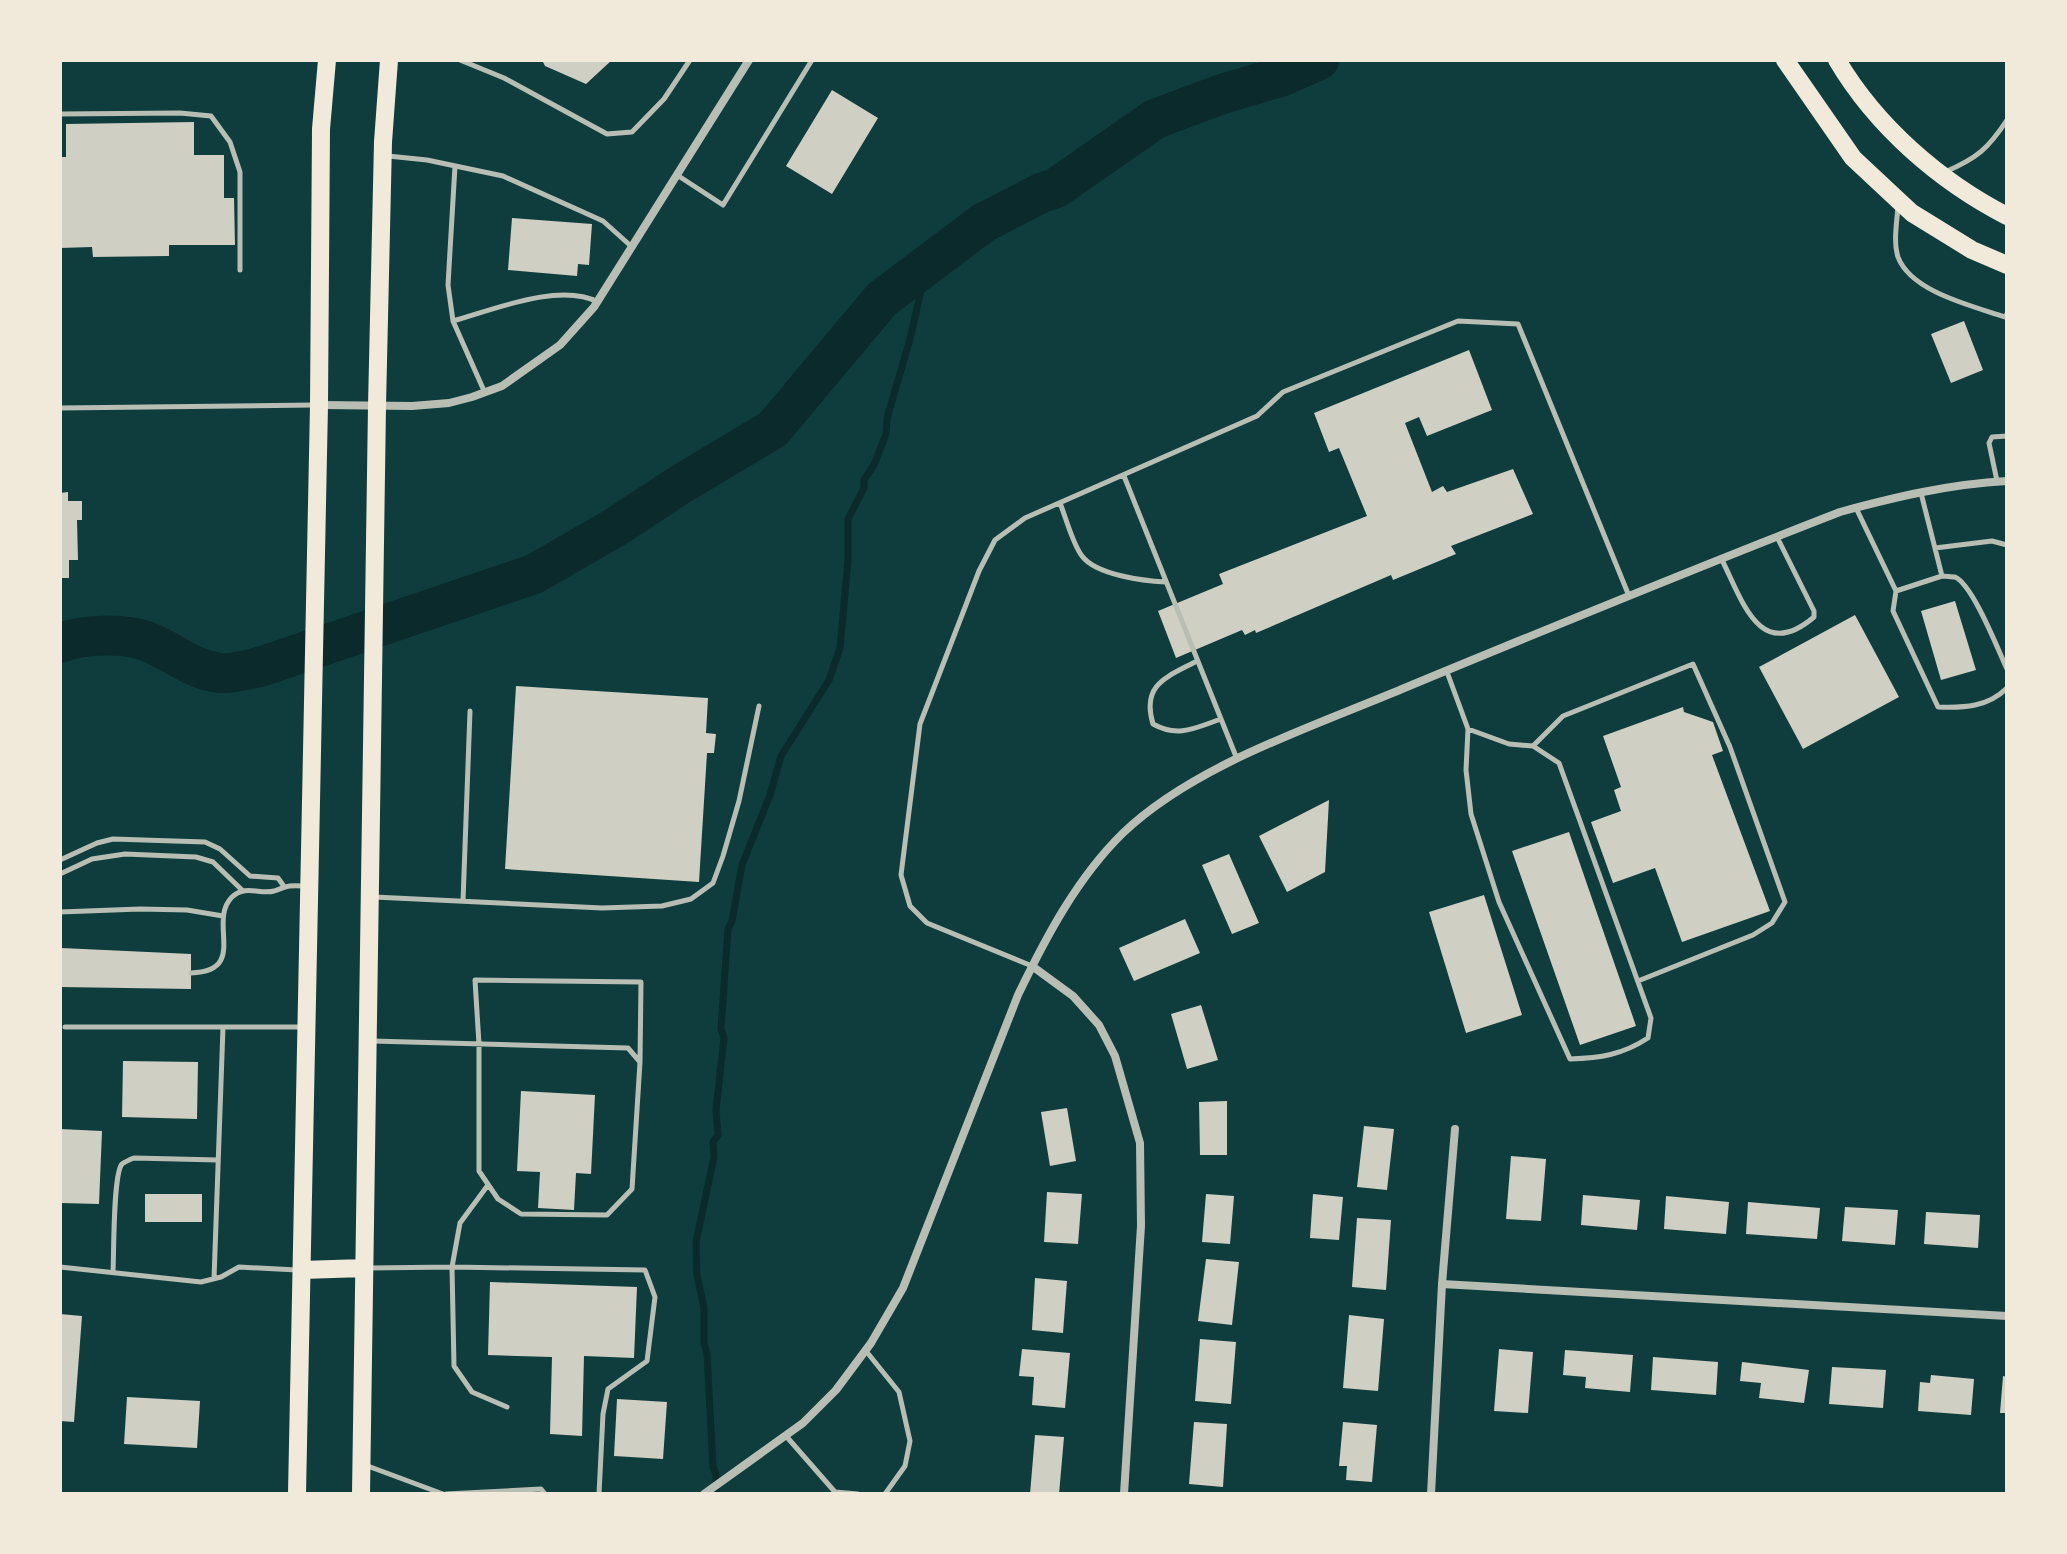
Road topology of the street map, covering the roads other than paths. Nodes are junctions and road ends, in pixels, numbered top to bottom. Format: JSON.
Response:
{"nodes":[{"id":1,"x":327,"y":60,"type":"edge"},
{"id":2,"x":389,"y":60,"type":"edge"},
{"id":3,"x":460,"y":60,"type":"edge"},
{"id":4,"x":690,"y":60,"type":"edge"},
{"id":5,"x":749,"y":60,"type":"edge"},
{"id":6,"x":812,"y":60,"type":"edge"},
{"id":7,"x":1785,"y":60,"type":"edge"},
{"id":8,"x":1841,"y":61,"type":"edge"},
{"id":9,"x":60,"y":114,"type":"edge"},
{"id":10,"x":2007,"y":120,"type":"edge"},
{"id":11,"x":383,"y":155,"type":"junction"},
{"id":12,"x":455,"y":166,"type":"junction"},
{"id":13,"x":1941,"y":174,"type":"junction"},
{"id":14,"x":677,"y":175,"type":"junction"},
{"id":15,"x":1899,"y":201,"type":"junction"},
{"id":16,"x":2007,"y":216,"type":"edge"},
{"id":17,"x":632,"y":247,"type":"junction"},
{"id":18,"x":2007,"y":265,"type":"edge"},
{"id":19,"x":240,"y":270,"type":"dead end"},
{"id":20,"x":598,"y":302,"type":"junction"},
{"id":21,"x":2006,"y":318,"type":"edge"},
{"id":22,"x":453,"y":321,"type":"junction"},
{"id":23,"x":485,"y":393,"type":"junction"},
{"id":24,"x":319,"y":405,"type":"junction"},
{"id":25,"x":377,"y":406,"type":"junction"},
{"id":26,"x":60,"y":408,"type":"edge"},
{"id":27,"x":2007,"y":436,"type":"edge"},
{"id":28,"x":1124,"y":476,"type":"junction"},
{"id":29,"x":2002,"y":481,"type":"edge"},
{"id":30,"x":1921,"y":492,"type":"junction"},
{"id":31,"x":1060,"y":503,"type":"junction"},
{"id":32,"x":1856,"y":507,"type":"junction"},
{"id":33,"x":1777,"y":536,"type":"junction"},
{"id":34,"x":2007,"y":545,"type":"edge"},
{"id":35,"x":1935,"y":548,"type":"junction"},
{"id":36,"x":1721,"y":558,"type":"junction"},
{"id":37,"x":1942,"y":576,"type":"junction"},
{"id":38,"x":1166,"y":582,"type":"junction"},
{"id":39,"x":1896,"y":591,"type":"junction"},
{"id":40,"x":1629,"y":596,"type":"junction"},
{"id":41,"x":1197,"y":661,"type":"junction"},
{"id":42,"x":2007,"y":669,"type":"edge"},
{"id":43,"x":1446,"y":671,"type":"junction"},
{"id":44,"x":2007,"y":688,"type":"edge"},
{"id":45,"x":759,"y":706,"type":"dead end"},
{"id":46,"x":470,"y":711,"type":"dead end"},
{"id":47,"x":1220,"y":718,"type":"junction"},
{"id":48,"x":1468,"y":729,"type":"junction"},
{"id":49,"x":1533,"y":746,"type":"junction"},
{"id":50,"x":1237,"y":759,"type":"junction"},
{"id":51,"x":60,"y":860,"type":"edge"},
{"id":52,"x":60,"y":874,"type":"edge"},
{"id":53,"x":283,"y":885,"type":"junction"},
{"id":54,"x":309,"y":886,"type":"junction"},
{"id":55,"x":243,"y":891,"type":"junction"},
{"id":56,"x":369,"y":897,"type":"junction"},
{"id":57,"x":463,"y":901,"type":"junction"},
{"id":58,"x":60,"y":912,"type":"edge"},
{"id":59,"x":223,"y":916,"type":"junction"},
{"id":60,"x":1032,"y":966,"type":"junction"},
{"id":61,"x":191,"y":973,"type":"dead end"},
{"id":62,"x":1638,"y":981,"type":"junction"},
{"id":63,"x":65,"y":1027,"type":"dead end"},
{"id":64,"x":223,"y":1027,"type":"junction"},
{"id":65,"x":306,"y":1027,"type":"junction"},
{"id":66,"x":367,"y":1041,"type":"junction"},
{"id":67,"x":479,"y":1044,"type":"junction"},
{"id":68,"x":640,"y":1062,"type":"junction"},
{"id":69,"x":1455,"y":1129,"type":"dead end"},
{"id":70,"x":218,"y":1160,"type":"junction"},
{"id":71,"x":488,"y":1185,"type":"junction"},
{"id":72,"x":60,"y":1267,"type":"edge"},
{"id":73,"x":452,"y":1267,"type":"junction"},
{"id":74,"x":364,"y":1268,"type":"junction"},
{"id":75,"x":302,"y":1270,"type":"junction"},
{"id":76,"x":113,"y":1273,"type":"junction"},
{"id":77,"x":214,"y":1279,"type":"junction"},
{"id":78,"x":1442,"y":1284,"type":"junction"},
{"id":79,"x":2007,"y":1316,"type":"edge"},
{"id":80,"x":865,"y":1350,"type":"junction"},
{"id":81,"x":507,"y":1407,"type":"dead end"},
{"id":82,"x":786,"y":1435,"type":"junction"},
{"id":83,"x":361,"y":1464,"type":"junction"},
{"id":84,"x":297,"y":1494,"type":"edge"},
{"id":85,"x":361,"y":1494,"type":"edge"},
{"id":86,"x":444,"y":1494,"type":"edge"},
{"id":87,"x":545,"y":1494,"type":"edge"},
{"id":88,"x":599,"y":1494,"type":"edge"},
{"id":89,"x":704,"y":1494,"type":"edge"},
{"id":90,"x":858,"y":1494,"type":"edge"},
{"id":91,"x":885,"y":1494,"type":"edge"},
{"id":92,"x":1124,"y":1494,"type":"edge"},
{"id":93,"x":1431,"y":1494,"type":"edge"}],
"edges":[{"from":1,"to":24,"type":"main road"},
{"from":2,"to":11,"type":"main road"},
{"from":3,"to":4,"type":"lane"},
{"from":5,"to":14,"type":"street"},
{"from":6,"to":14,"type":"lane"},
{"from":7,"to":15,"type":"main road"},
{"from":8,"to":13,"type":"main road"},
{"from":9,"to":19,"type":"lane"},
{"from":10,"to":13,"type":"lane"},
{"from":11,"to":12,"type":"lane"},
{"from":11,"to":25,"type":"main road"},
{"from":12,"to":17,"type":"lane"},
{"from":12,"to":22,"type":"lane"},
{"from":13,"to":16,"type":"main road"},
{"from":14,"to":17,"type":"street"},
{"from":15,"to":18,"type":"main road"},
{"from":15,"to":21,"type":"lane"},
{"from":17,"to":20,"type":"street"},
{"from":20,"to":22,"type":"lane"},
{"from":20,"to":23,"type":"street"},
{"from":22,"to":23,"type":"lane"},
{"from":23,"to":25,"type":"street"},
{"from":24,"to":25,"type":"street"},
{"from":24,"to":26,"type":"lane"},
{"from":24,"to":54,"type":"main road"},
{"from":25,"to":56,"type":"main road"},
{"from":27,"to":29,"type":"lane"},
{"from":28,"to":31,"type":"lane"},
{"from":28,"to":38,"type":"lane"},
{"from":28,"to":40,"type":"lane"},
{"from":29,"to":30,"type":"street"},
{"from":30,"to":32,"type":"street"},
{"from":30,"to":35,"type":"lane"},
{"from":31,"to":38,"type":"lane"},
{"from":31,"to":60,"type":"lane"},
{"from":32,"to":33,"type":"street"},
{"from":32,"to":39,"type":"lane"},
{"from":33,"to":36,"type":"street"},
{"from":33,"to":36,"type":"lane"},
{"from":34,"to":35,"type":"lane"},
{"from":35,"to":37,"type":"lane"},
{"from":36,"to":40,"type":"street"},
{"from":37,"to":39,"type":"lane"},
{"from":37,"to":42,"type":"lane"},
{"from":38,"to":41,"type":"lane"},
{"from":39,"to":44,"type":"lane"},
{"from":40,"to":43,"type":"street"},
{"from":41,"to":47,"type":"lane"},
{"from":41,"to":47,"type":"lane"},
{"from":43,"to":48,"type":"lane"},
{"from":43,"to":50,"type":"street"},
{"from":45,"to":57,"type":"lane"},
{"from":46,"to":57,"type":"lane"},
{"from":47,"to":50,"type":"lane"},
{"from":48,"to":49,"type":"lane"},
{"from":48,"to":62,"type":"lane"},
{"from":49,"to":62,"type":"lane"},
{"from":49,"to":62,"type":"lane"},
{"from":50,"to":60,"type":"street"},
{"from":51,"to":53,"type":"lane"},
{"from":52,"to":55,"type":"lane"},
{"from":53,"to":54,"type":"lane"},
{"from":53,"to":55,"type":"lane"},
{"from":54,"to":65,"type":"main road"},
{"from":55,"to":59,"type":"lane"},
{"from":56,"to":57,"type":"lane"},
{"from":56,"to":66,"type":"main road"},
{"from":58,"to":59,"type":"lane"},
{"from":59,"to":61,"type":"lane"},
{"from":60,"to":80,"type":"street"},
{"from":60,"to":92,"type":"street"},
{"from":63,"to":64,"type":"lane"},
{"from":64,"to":65,"type":"lane"},
{"from":64,"to":70,"type":"lane"},
{"from":65,"to":75,"type":"main road"},
{"from":66,"to":67,"type":"lane"},
{"from":66,"to":74,"type":"main road"},
{"from":67,"to":68,"type":"lane"},
{"from":67,"to":68,"type":"lane"},
{"from":67,"to":71,"type":"lane"},
{"from":68,"to":71,"type":"lane"},
{"from":69,"to":78,"type":"street"},
{"from":70,"to":76,"type":"lane"},
{"from":70,"to":77,"type":"lane"},
{"from":71,"to":73,"type":"lane"},
{"from":72,"to":76,"type":"lane"},
{"from":73,"to":74,"type":"lane"},
{"from":73,"to":81,"type":"lane"},
{"from":73,"to":88,"type":"lane"},
{"from":74,"to":75,"type":"main road"},
{"from":74,"to":83,"type":"main road"},
{"from":75,"to":77,"type":"lane"},
{"from":75,"to":84,"type":"main road"},
{"from":76,"to":77,"type":"lane"},
{"from":78,"to":79,"type":"street"},
{"from":78,"to":93,"type":"street"},
{"from":80,"to":82,"type":"street"},
{"from":80,"to":91,"type":"lane"},
{"from":82,"to":89,"type":"street"},
{"from":82,"to":90,"type":"lane"},
{"from":83,"to":85,"type":"main road"},
{"from":83,"to":86,"type":"lane"},
{"from":86,"to":87,"type":"lane"}]}
